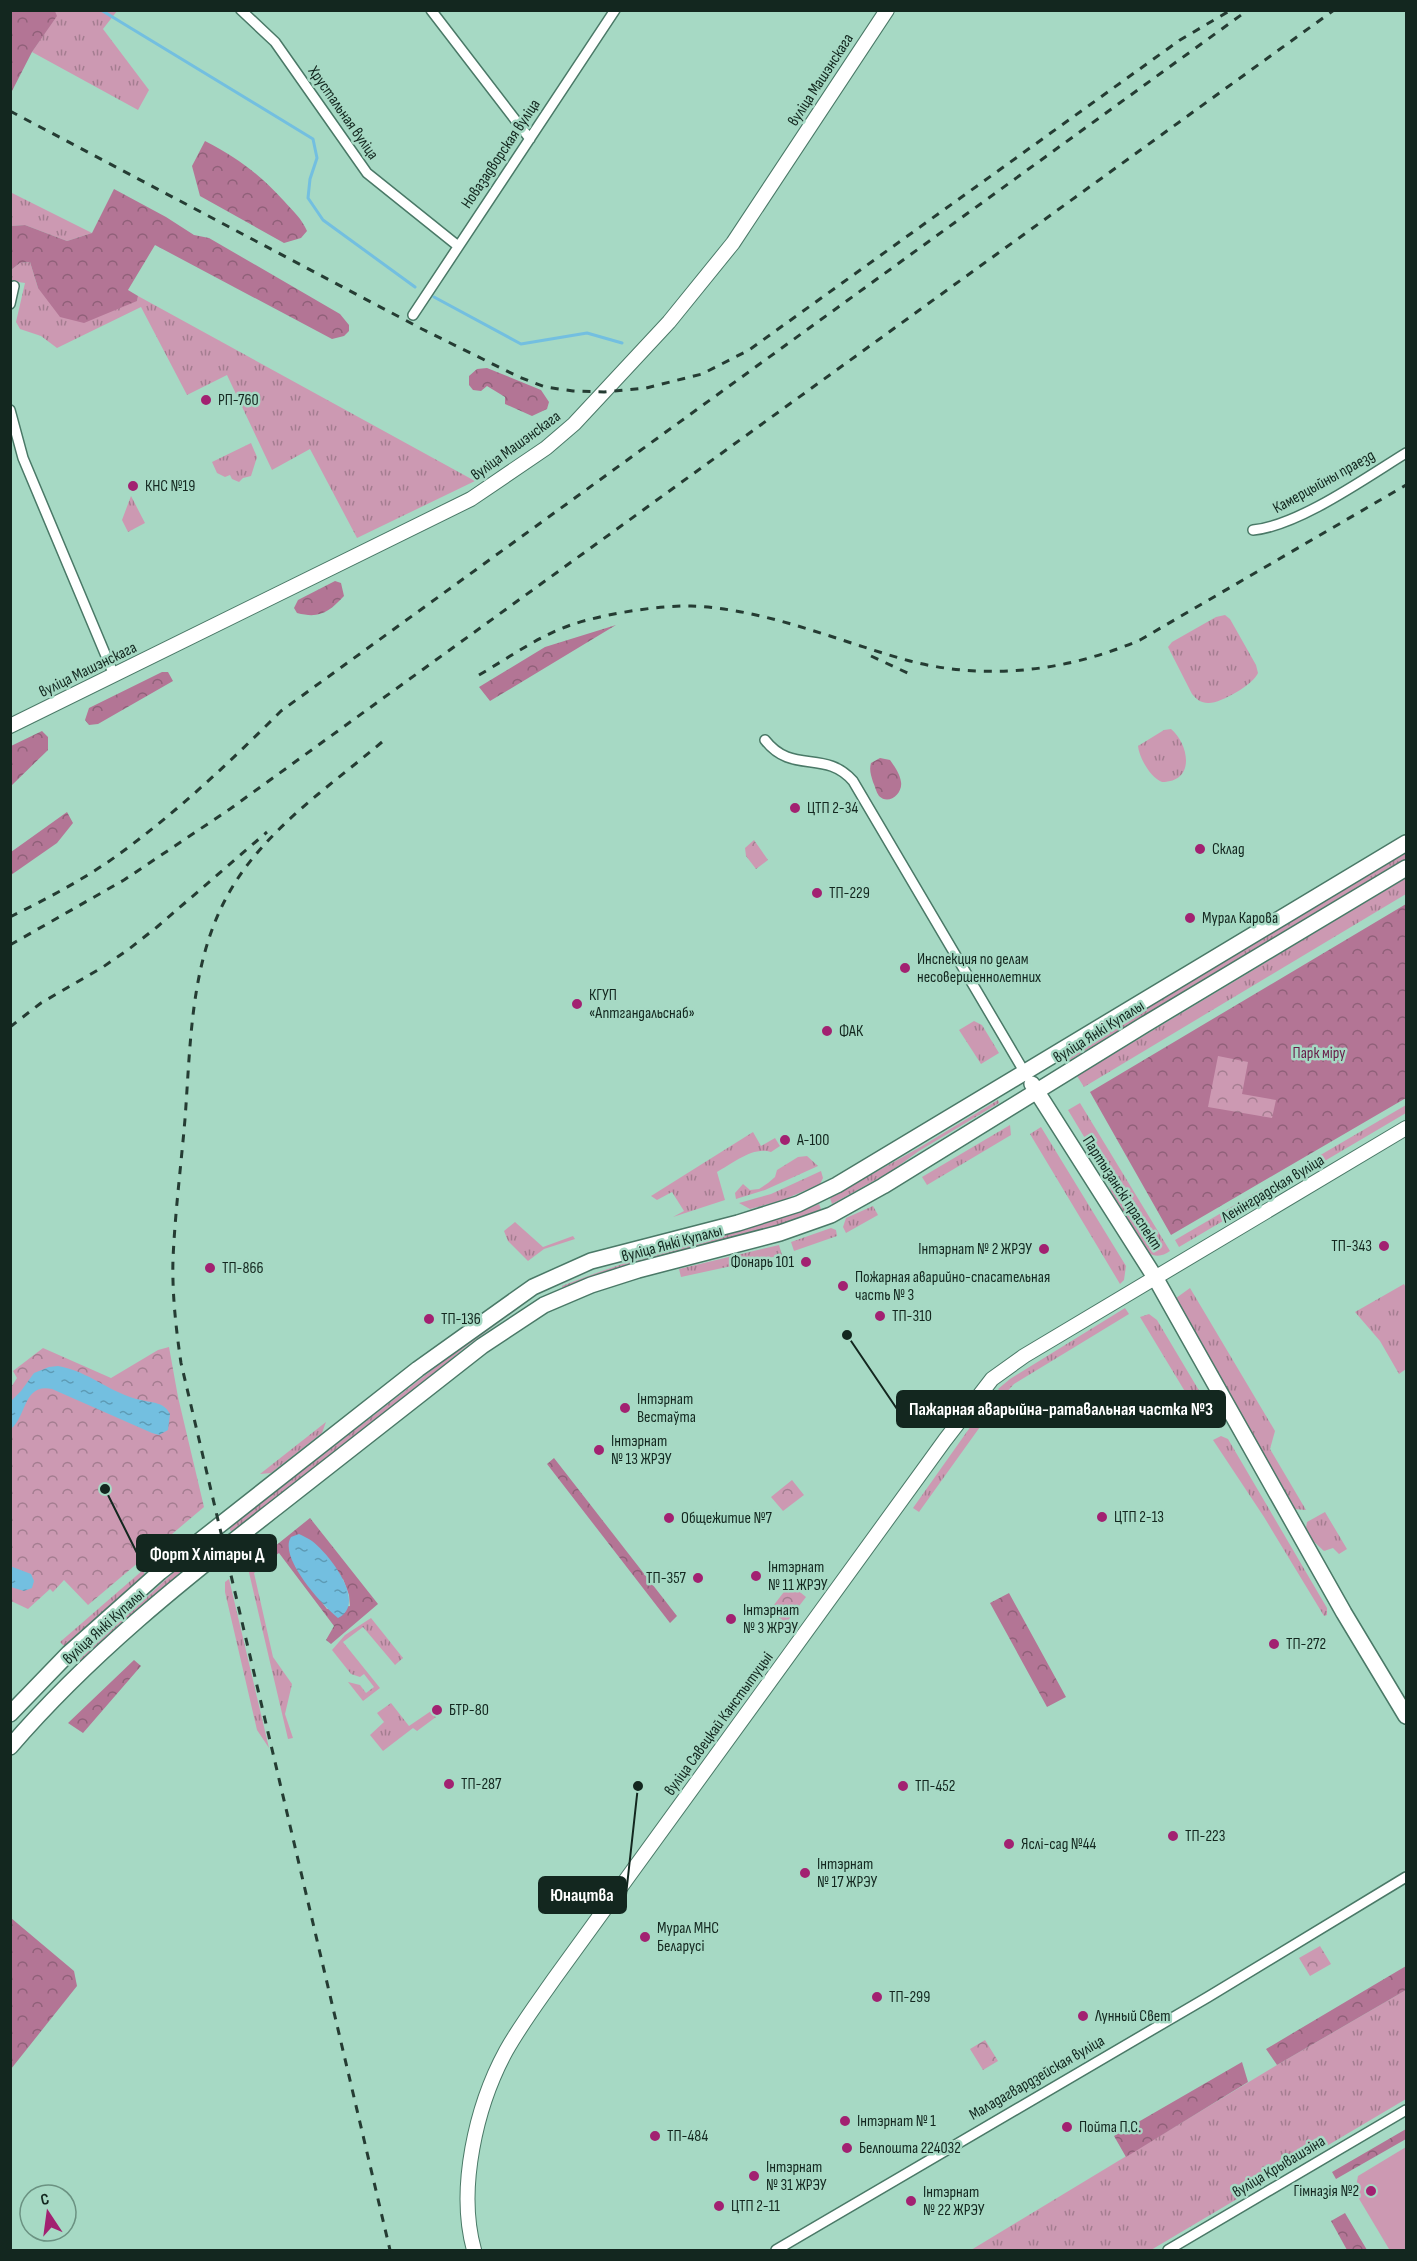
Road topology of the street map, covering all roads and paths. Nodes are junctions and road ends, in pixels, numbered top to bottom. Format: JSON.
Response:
{"nodes":[{"id":1,"x":241,"y":10,"type":"edge"},
{"id":2,"x":431,"y":10,"type":"edge"},
{"id":3,"x":615,"y":10,"type":"edge"},
{"id":4,"x":887,"y":10,"type":"edge"},
{"id":5,"x":530,"y":139,"type":"junction"},
{"id":6,"x":458,"y":246,"type":"junction"},
{"id":7,"x":14,"y":286,"type":"dead end"},
{"id":8,"x":10,"y":304,"type":"edge"},
{"id":9,"x":413,"y":315,"type":"dead end"},
{"id":10,"x":10,"y":410,"type":"edge"},
{"id":11,"x":1407,"y":453,"type":"edge"},
{"id":12,"x":1253,"y":530,"type":"dead end"},
{"id":13,"x":114,"y":675,"type":"junction"},
{"id":14,"x":10,"y":726,"type":"edge"},
{"id":15,"x":765,"y":740,"type":"dead end"},
{"id":16,"x":1407,"y":843,"type":"edge"},
{"id":17,"x":1407,"y":868,"type":"edge"},
{"id":18,"x":1025,"y":1073,"type":"junction"},
{"id":19,"x":1036,"y":1092,"type":"junction"},
{"id":20,"x":1407,"y":1128,"type":"edge"},
{"id":21,"x":1156,"y":1279,"type":"junction"},
{"id":22,"x":533,"y":1287,"type":"junction"},
{"id":23,"x":544,"y":1305,"type":"junction"},
{"id":24,"x":54,"y":1667,"type":"junction"},
{"id":25,"x":70,"y":1682,"type":"junction"},
{"id":26,"x":10,"y":1714,"type":"edge"},
{"id":27,"x":1407,"y":1716,"type":"edge"},
{"id":28,"x":10,"y":1746,"type":"edge"},
{"id":29,"x":1407,"y":1877,"type":"edge"},
{"id":30,"x":1407,"y":2109,"type":"edge"},
{"id":31,"x":474,"y":2250,"type":"edge"},
{"id":32,"x":776,"y":2250,"type":"edge"},
{"id":33,"x":1168,"y":2250,"type":"edge"}],
"edges":[{"from":1,"to":6,"type":"street","name":"Хрустальная вуліца"},
{"from":2,"to":5,"type":"street"},
{"from":3,"to":5,"type":"street","name":"Новазадворская вуліца"},
{"from":4,"to":13,"type":"main road","name":"вуліца Машэнскага"},
{"from":5,"to":6,"type":"street","name":"Новазадворская вуліца"},
{"from":6,"to":9,"type":"street","name":"Новазадворская вуліца"},
{"from":7,"to":8,"type":"street"},
{"from":10,"to":13,"type":"street"},
{"from":11,"to":12,"type":"street","name":"Камерцыйны праезд"},
{"from":13,"to":14,"type":"main road","name":"вуліца Машэнскага"},
{"from":15,"to":18,"type":"street","name":"Партызанскі праспект"},
{"from":16,"to":18,"type":"main road","name":"вуліца Янкі Купалы"},
{"from":17,"to":19,"type":"main road","name":"вуліца Янкі Купалы"},
{"from":18,"to":19,"type":"main road","name":"Партызанскі праспект"},
{"from":18,"to":22,"type":"main road","name":"вуліца Янкі Купалы"},
{"from":19,"to":21,"type":"main road","name":"Партызанскі праспект"},
{"from":19,"to":23,"type":"main road","name":"вуліца Янкі Купалы"},
{"from":20,"to":21,"type":"main road","name":"Ленінградская вуліца"},
{"from":21,"to":27,"type":"main road","name":"Партызанскі праспект"},
{"from":21,"to":31,"type":"main road","name":"вуліца Савецкай Канстытуцыі"},
{"from":22,"to":23,"type":"main road"},
{"from":22,"to":24,"type":"main road","name":"вуліца Янкі Купалы"},
{"from":23,"to":25,"type":"main road","name":"вуліца Янкі Купалы"},
{"from":24,"to":25,"type":"main road"},
{"from":24,"to":26,"type":"main road","name":"вуліца Янкі Купалы"},
{"from":25,"to":28,"type":"main road","name":"вуліца Янкі Купалы"},
{"from":29,"to":32,"type":"street","name":"Маладагвардзейская вуліца"},
{"from":30,"to":33,"type":"street","name":"вуліца Крывашэіна"}]}
